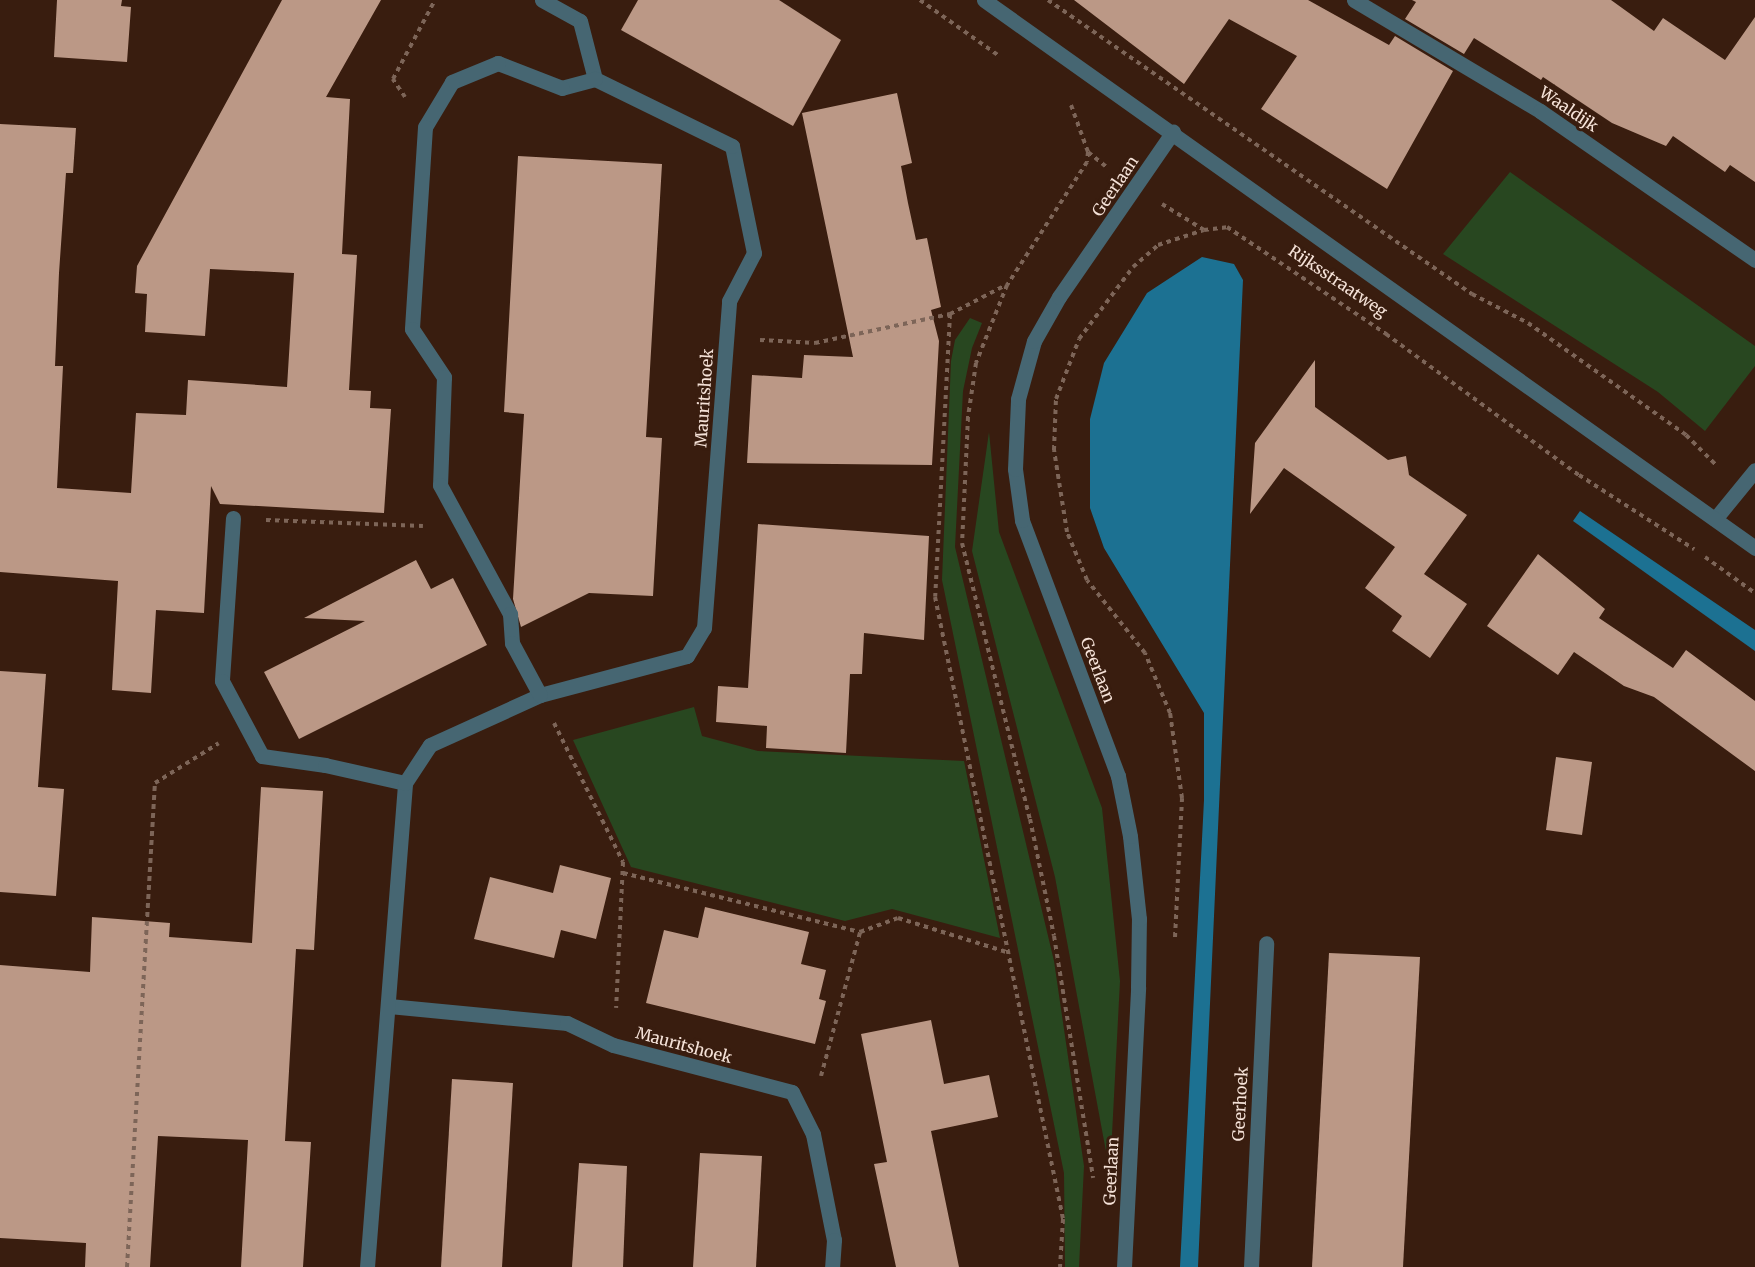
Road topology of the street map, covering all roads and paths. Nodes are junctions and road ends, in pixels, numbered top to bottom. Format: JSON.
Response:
{"nodes":[{"id":1,"x":435,"y":0,"type":"edge"},
{"id":2,"x":542,"y":0,"type":"edge"},
{"id":3,"x":920,"y":0,"type":"edge"},
{"id":4,"x":984,"y":0,"type":"edge"},
{"id":5,"x":1048,"y":0,"type":"edge"},
{"id":6,"x":1354,"y":0,"type":"edge"},
{"id":7,"x":1008,"y":62,"type":"dead end"},
{"id":8,"x":595,"y":79,"type":"junction"},
{"id":9,"x":1067,"y":100,"type":"dead end"},
{"id":10,"x":425,"y":127,"type":"junction"},
{"id":11,"x":1173,"y":132,"type":"junction"},
{"id":12,"x":1088,"y":152,"type":"junction"},
{"id":13,"x":1137,"y":187,"type":"junction"},
{"id":14,"x":1204,"y":230,"type":"junction"},
{"id":15,"x":1755,"y":260,"type":"edge"},
{"id":16,"x":1007,"y":285,"type":"junction"},
{"id":17,"x":950,"y":314,"type":"junction"},
{"id":18,"x":727,"y":337,"type":"junction"},
{"id":19,"x":1755,"y":470,"type":"edge"},
{"id":20,"x":1741,"y":489,"type":"junction"},
{"id":21,"x":233,"y":518,"type":"joint"},
{"id":22,"x":1715,"y":519,"type":"junction"},
{"id":23,"x":466,"y":528,"type":"junction"},
{"id":24,"x":1755,"y":548,"type":"edge"},
{"id":25,"x":1755,"y":593,"type":"edge"},
{"id":26,"x":540,"y":695,"type":"junction"},
{"id":27,"x":246,"y":726,"type":"junction"},
{"id":28,"x":405,"y":783,"type":"junction"},
{"id":29,"x":623,"y":873,"type":"junction"},
{"id":30,"x":860,"y":932,"type":"junction"},
{"id":31,"x":1174,"y":942,"type":"dead end"},
{"id":32,"x":1266,"y":943,"type":"dead end"},
{"id":33,"x":1010,"y":953,"type":"junction"},
{"id":34,"x":389,"y":1006,"type":"junction"},
{"id":35,"x":614,"y":1045,"type":"junction"},
{"id":36,"x":802,"y":1111,"type":"junction"},
{"id":37,"x":1092,"y":1188,"type":"dead end"},
{"id":38,"x":127,"y":1267,"type":"edge"},
{"id":39,"x":367,"y":1267,"type":"edge"},
{"id":40,"x":832,"y":1267,"type":"edge"},
{"id":41,"x":1060,"y":1267,"type":"edge"},
{"id":42,"x":1124,"y":1267,"type":"edge"},
{"id":43,"x":1251,"y":1267,"type":"edge"}],
"edges":[{"from":1,"to":10,"type":"path"},
{"from":2,"to":8,"type":"street"},
{"from":3,"to":7,"type":"path"},
{"from":4,"to":11,"type":"street","name":"Rijksstraatweg"},
{"from":5,"to":20,"type":"path"},
{"from":6,"to":15,"type":"street","name":"Waaldijk"},
{"from":8,"to":10,"type":"street"},
{"from":8,"to":18,"type":"street","name":"Mauritshoek"},
{"from":9,"to":12,"type":"path"},
{"from":10,"to":23,"type":"street"},
{"from":11,"to":13,"type":"street","name":"Geerlaan"},
{"from":11,"to":22,"type":"street","name":"Rijksstraatweg"},
{"from":12,"to":13,"type":"path"},
{"from":12,"to":16,"type":"path","name":"Geerlaan"},
{"from":13,"to":14,"type":"path"},
{"from":13,"to":42,"type":"street","name":"Geerlaan"},
{"from":14,"to":25,"type":"path","name":"Rijksstraatweg"},
{"from":14,"to":31,"type":"path"},
{"from":16,"to":17,"type":"path"},
{"from":16,"to":37,"type":"path","name":"Geerlaan"},
{"from":17,"to":18,"type":"path"},
{"from":17,"to":33,"type":"path"},
{"from":18,"to":26,"type":"street","name":"Mauritshoek"},
{"from":19,"to":20,"type":"street"},
{"from":20,"to":22,"type":"street"},
{"from":21,"to":23,"type":"path"},
{"from":21,"to":27,"type":"street"},
{"from":22,"to":24,"type":"street","name":"Rijksstraatweg"},
{"from":23,"to":26,"type":"street"},
{"from":26,"to":28,"type":"street","name":"Mauritshoek"},
{"from":26,"to":29,"type":"path"},
{"from":27,"to":28,"type":"street"},
{"from":27,"to":38,"type":"path"},
{"from":28,"to":34,"type":"street","name":"Mauritshoek"},
{"from":29,"to":30,"type":"path"},
{"from":29,"to":35,"type":"path"},
{"from":30,"to":33,"type":"path"},
{"from":30,"to":36,"type":"path"},
{"from":32,"to":43,"type":"street","name":"Geerhoek"},
{"from":33,"to":41,"type":"path"},
{"from":34,"to":35,"type":"street","name":"Mauritshoek"},
{"from":34,"to":39,"type":"street","name":"Mauritshoek"},
{"from":35,"to":36,"type":"street","name":"Mauritshoek"},
{"from":36,"to":40,"type":"street","name":"Mauritshoek"}]}
